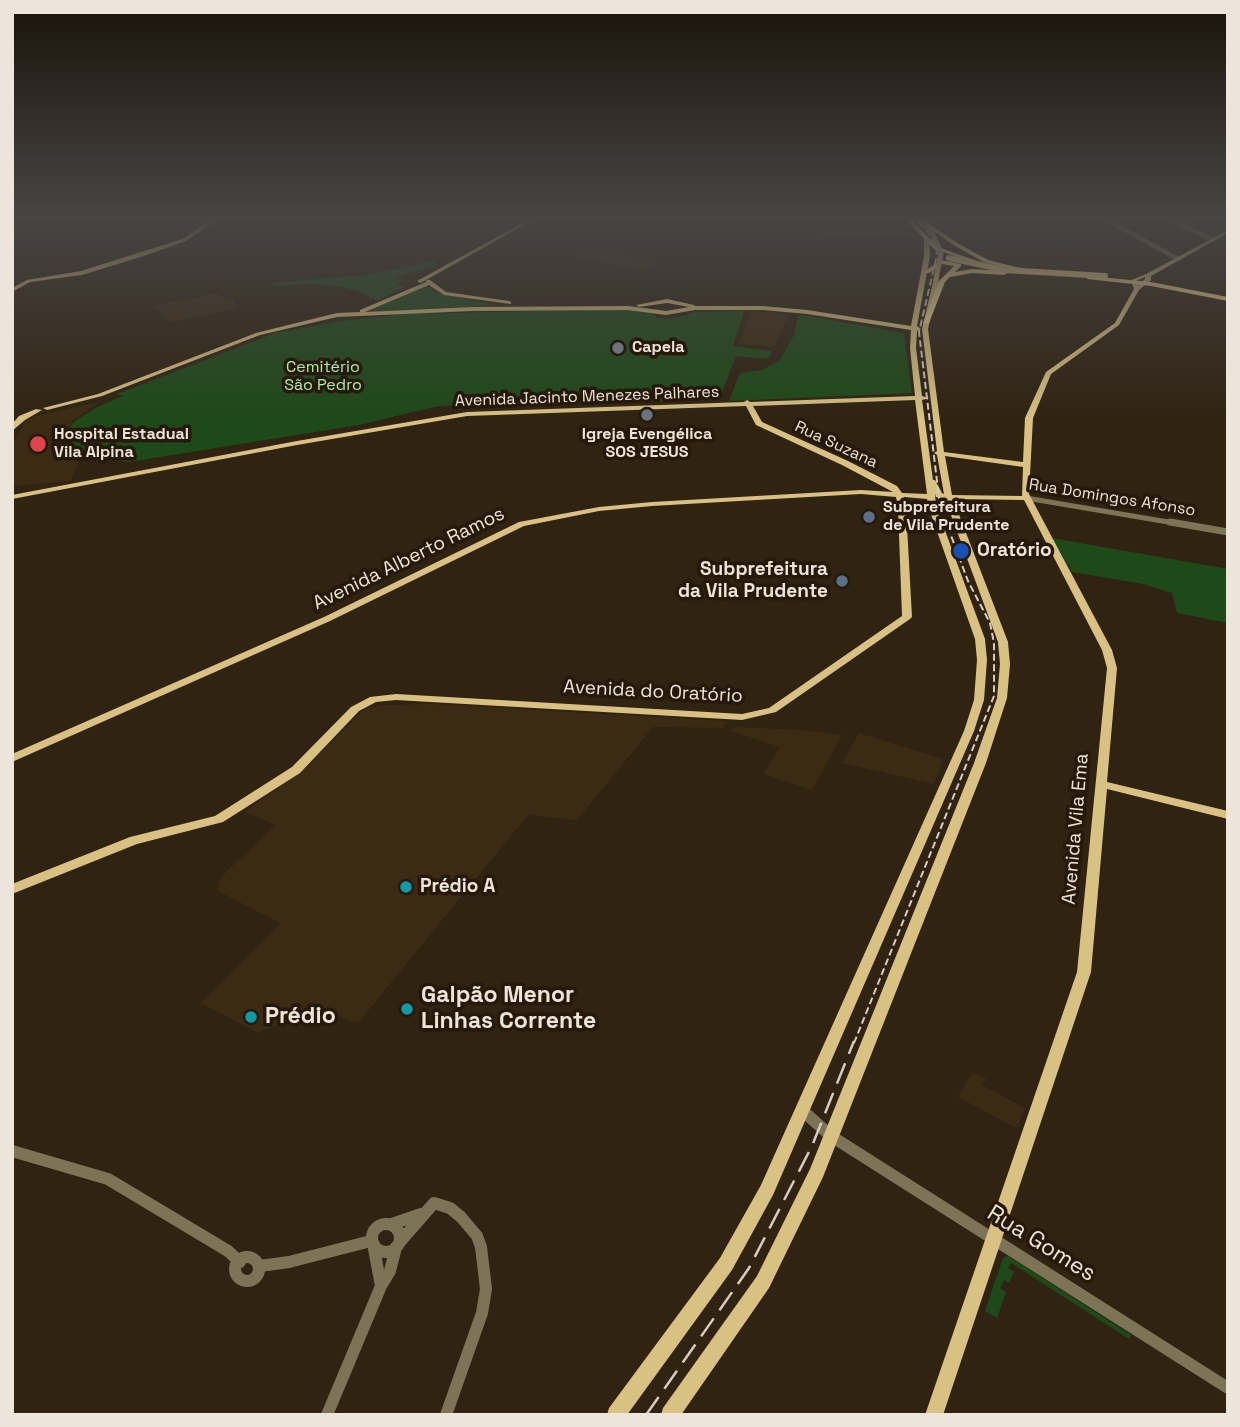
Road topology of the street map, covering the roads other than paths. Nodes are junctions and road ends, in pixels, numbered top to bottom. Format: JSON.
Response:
{"nodes":[{"id":1,"x":416,"y":287,"type":"edge"},
{"id":2,"x":418,"y":287,"type":"edge"},
{"id":3,"x":434,"y":287,"type":"edge"},
{"id":4,"x":922,"y":287,"type":"edge"},
{"id":5,"x":934,"y":287,"type":"edge"},
{"id":6,"x":940,"y":287,"type":"edge"},
{"id":7,"x":1134,"y":287,"type":"edge"},
{"id":8,"x":1177,"y":287,"type":"edge"},
{"id":9,"x":1177,"y":287,"type":"edge"},
{"id":10,"x":1228,"y":298,"type":"edge"},
{"id":11,"x":502,"y":306,"type":"junction"},
{"id":12,"x":546,"y":306,"type":"junction"},
{"id":13,"x":652,"y":307,"type":"junction"},
{"id":14,"x":678,"y":308,"type":"junction"},
{"id":15,"x":477,"y":309,"type":"junction"},
{"id":16,"x":529,"y":309,"type":"junction"},
{"id":17,"x":414,"y":312,"type":"junction"},
{"id":18,"x":365,"y":313,"type":"junction"},
{"id":19,"x":335,"y":319,"type":"junction"},
{"id":20,"x":925,"y":326,"type":"junction"},
{"id":21,"x":914,"y":328,"type":"junction"},
{"id":22,"x":934,"y":397,"type":"junction"},
{"id":23,"x":919,"y":398,"type":"junction"},
{"id":24,"x":747,"y":403,"type":"junction"},
{"id":25,"x":12,"y":429,"type":"edge"},
{"id":26,"x":925,"y":452,"type":"junction"},
{"id":27,"x":942,"y":453,"type":"junction"},
{"id":28,"x":1025,"y":465,"type":"junction"},
{"id":29,"x":928,"y":469,"type":"junction"},
{"id":30,"x":1025,"y":479,"type":"junction"},
{"id":31,"x":899,"y":494,"type":"junction"},
{"id":32,"x":12,"y":496,"type":"edge"},
{"id":33,"x":930,"y":497,"type":"junction"},
{"id":34,"x":949,"y":497,"type":"junction"},
{"id":35,"x":1010,"y":497,"type":"junction"},
{"id":36,"x":1026,"y":498,"type":"junction"},
{"id":37,"x":1228,"y":532,"type":"edge"},
{"id":38,"x":12,"y":758,"type":"edge"},
{"id":39,"x":1101,"y":784,"type":"junction"},
{"id":40,"x":1228,"y":815,"type":"edge"},
{"id":41,"x":12,"y":889,"type":"edge"},
{"id":42,"x":803,"y":1111,"type":"junction"},
{"id":43,"x":831,"y":1136,"type":"junction"},
{"id":44,"x":12,"y":1151,"type":"edge"},
{"id":45,"x":421,"y":1214,"type":"junction"},
{"id":46,"x":392,"y":1224,"type":"junction"},
{"id":47,"x":995,"y":1239,"type":"junction"},
{"id":48,"x":373,"y":1245,"type":"junction"},
{"id":49,"x":397,"y":1245,"type":"junction"},
{"id":50,"x":240,"y":1262,"type":"junction"},
{"id":51,"x":260,"y":1266,"type":"junction"},
{"id":52,"x":381,"y":1286,"type":"junction"},
{"id":53,"x":1228,"y":1388,"type":"edge"},
{"id":54,"x":621,"y":1411,"type":"edge"},
{"id":55,"x":445,"y":1414,"type":"edge"},
{"id":56,"x":327,"y":1415,"type":"edge"},
{"id":57,"x":670,"y":1415,"type":"edge"},
{"id":58,"x":934,"y":1415,"type":"edge"}],
"edges":[{"from":1,"to":19,"type":"main road"},
{"from":2,"to":18,"type":"main road"},
{"from":3,"to":11,"type":"main road"},
{"from":4,"to":21,"type":"main road"},
{"from":5,"to":20,"type":"main road","bridge":true},
{"from":6,"to":20,"type":"highway"},
{"from":7,"to":28,"type":"main road","name":"Avenida Vila Ema"},
{"from":8,"to":10,"type":"highway"},
{"from":9,"to":10,"type":"highway"},
{"from":11,"to":12,"type":"main road"},
{"from":11,"to":15,"type":"main road"},
{"from":11,"to":15,"type":"main road"},
{"from":11,"to":16,"type":"main road"},
{"from":12,"to":13,"type":"main road"},
{"from":12,"to":16,"type":"main road"},
{"from":13,"to":14,"type":"main road"},
{"from":13,"to":14,"type":"main road"},
{"from":13,"to":16,"type":"main road"},
{"from":14,"to":21,"type":"main road"},
{"from":14,"to":21,"type":"main road"},
{"from":15,"to":17,"type":"main road"},
{"from":17,"to":18,"type":"main road"},
{"from":17,"to":19,"type":"main road"},
{"from":18,"to":19,"type":"main road"},
{"from":19,"to":25,"type":"main road"},
{"from":20,"to":21,"type":"main road"},
{"from":20,"to":22,"type":"main road"},
{"from":21,"to":23,"type":"main road"},
{"from":22,"to":23,"type":"main road","name":"Avenida Jacinto Menezes Palhares"},
{"from":22,"to":27,"type":"main road"},
{"from":23,"to":24,"type":"main road","name":"Avenida Jacinto Menezes Palhares"},
{"from":23,"to":26,"type":"main road"},
{"from":24,"to":31,"type":"main road","name":"Rua Suzana"},
{"from":24,"to":32,"type":"main road","name":"Avenida Jacinto Menezes Palhares"},
{"from":26,"to":27,"type":"main road"},
{"from":26,"to":29,"type":"main road"},
{"from":27,"to":28,"type":"main road"},
{"from":27,"to":34,"type":"main road"},
{"from":28,"to":30,"type":"main road","name":"Avenida Vila Ema"},
{"from":29,"to":33,"type":"main road"},
{"from":29,"to":34,"type":"main road"},
{"from":30,"to":35,"type":"main road"},
{"from":30,"to":36,"type":"main road","name":"Avenida Vila Ema"},
{"from":31,"to":33,"type":"main road","name":"Avenida Alberto Ramos"},
{"from":31,"to":38,"type":"main road","name":"Avenida Alberto Ramos"},
{"from":31,"to":41,"type":"main road","name":"Avenida do Oratório"},
{"from":33,"to":42,"type":"main road"},
{"from":34,"to":35,"type":"main road","name":"Rua Domingos Afonso"},
{"from":34,"to":43,"type":"main road"},
{"from":35,"to":36,"type":"main road","name":"Rua Domingos Afonso"},
{"from":36,"to":37,"type":"street","name":"Rua Domingos Afonso"},
{"from":36,"to":39,"type":"main road","name":"Avenida Vila Ema"},
{"from":39,"to":40,"type":"main road"},
{"from":39,"to":47,"type":"main road","name":"Avenida Vila Ema"},
{"from":42,"to":43,"type":"street","name":"Rua Gomes"},
{"from":42,"to":54,"type":"main road"},
{"from":43,"to":47,"type":"street","name":"Rua Gomes"},
{"from":43,"to":57,"type":"main road"},
{"from":44,"to":50,"type":"street"},
{"from":45,"to":46,"type":"street"},
{"from":45,"to":49,"type":"street"},
{"from":45,"to":55,"type":"street"},
{"from":46,"to":48,"type":"street"},
{"from":46,"to":49,"type":"street"},
{"from":47,"to":53,"type":"street","name":"Rua Gomes"},
{"from":47,"to":58,"type":"main road","name":"Avenida Vila Ema"},
{"from":48,"to":49,"type":"street"},
{"from":48,"to":51,"type":"street"},
{"from":48,"to":52,"type":"street"},
{"from":49,"to":52,"type":"street"},
{"from":50,"to":51,"type":"street"},
{"from":50,"to":51,"type":"street"},
{"from":52,"to":56,"type":"street"}]}
